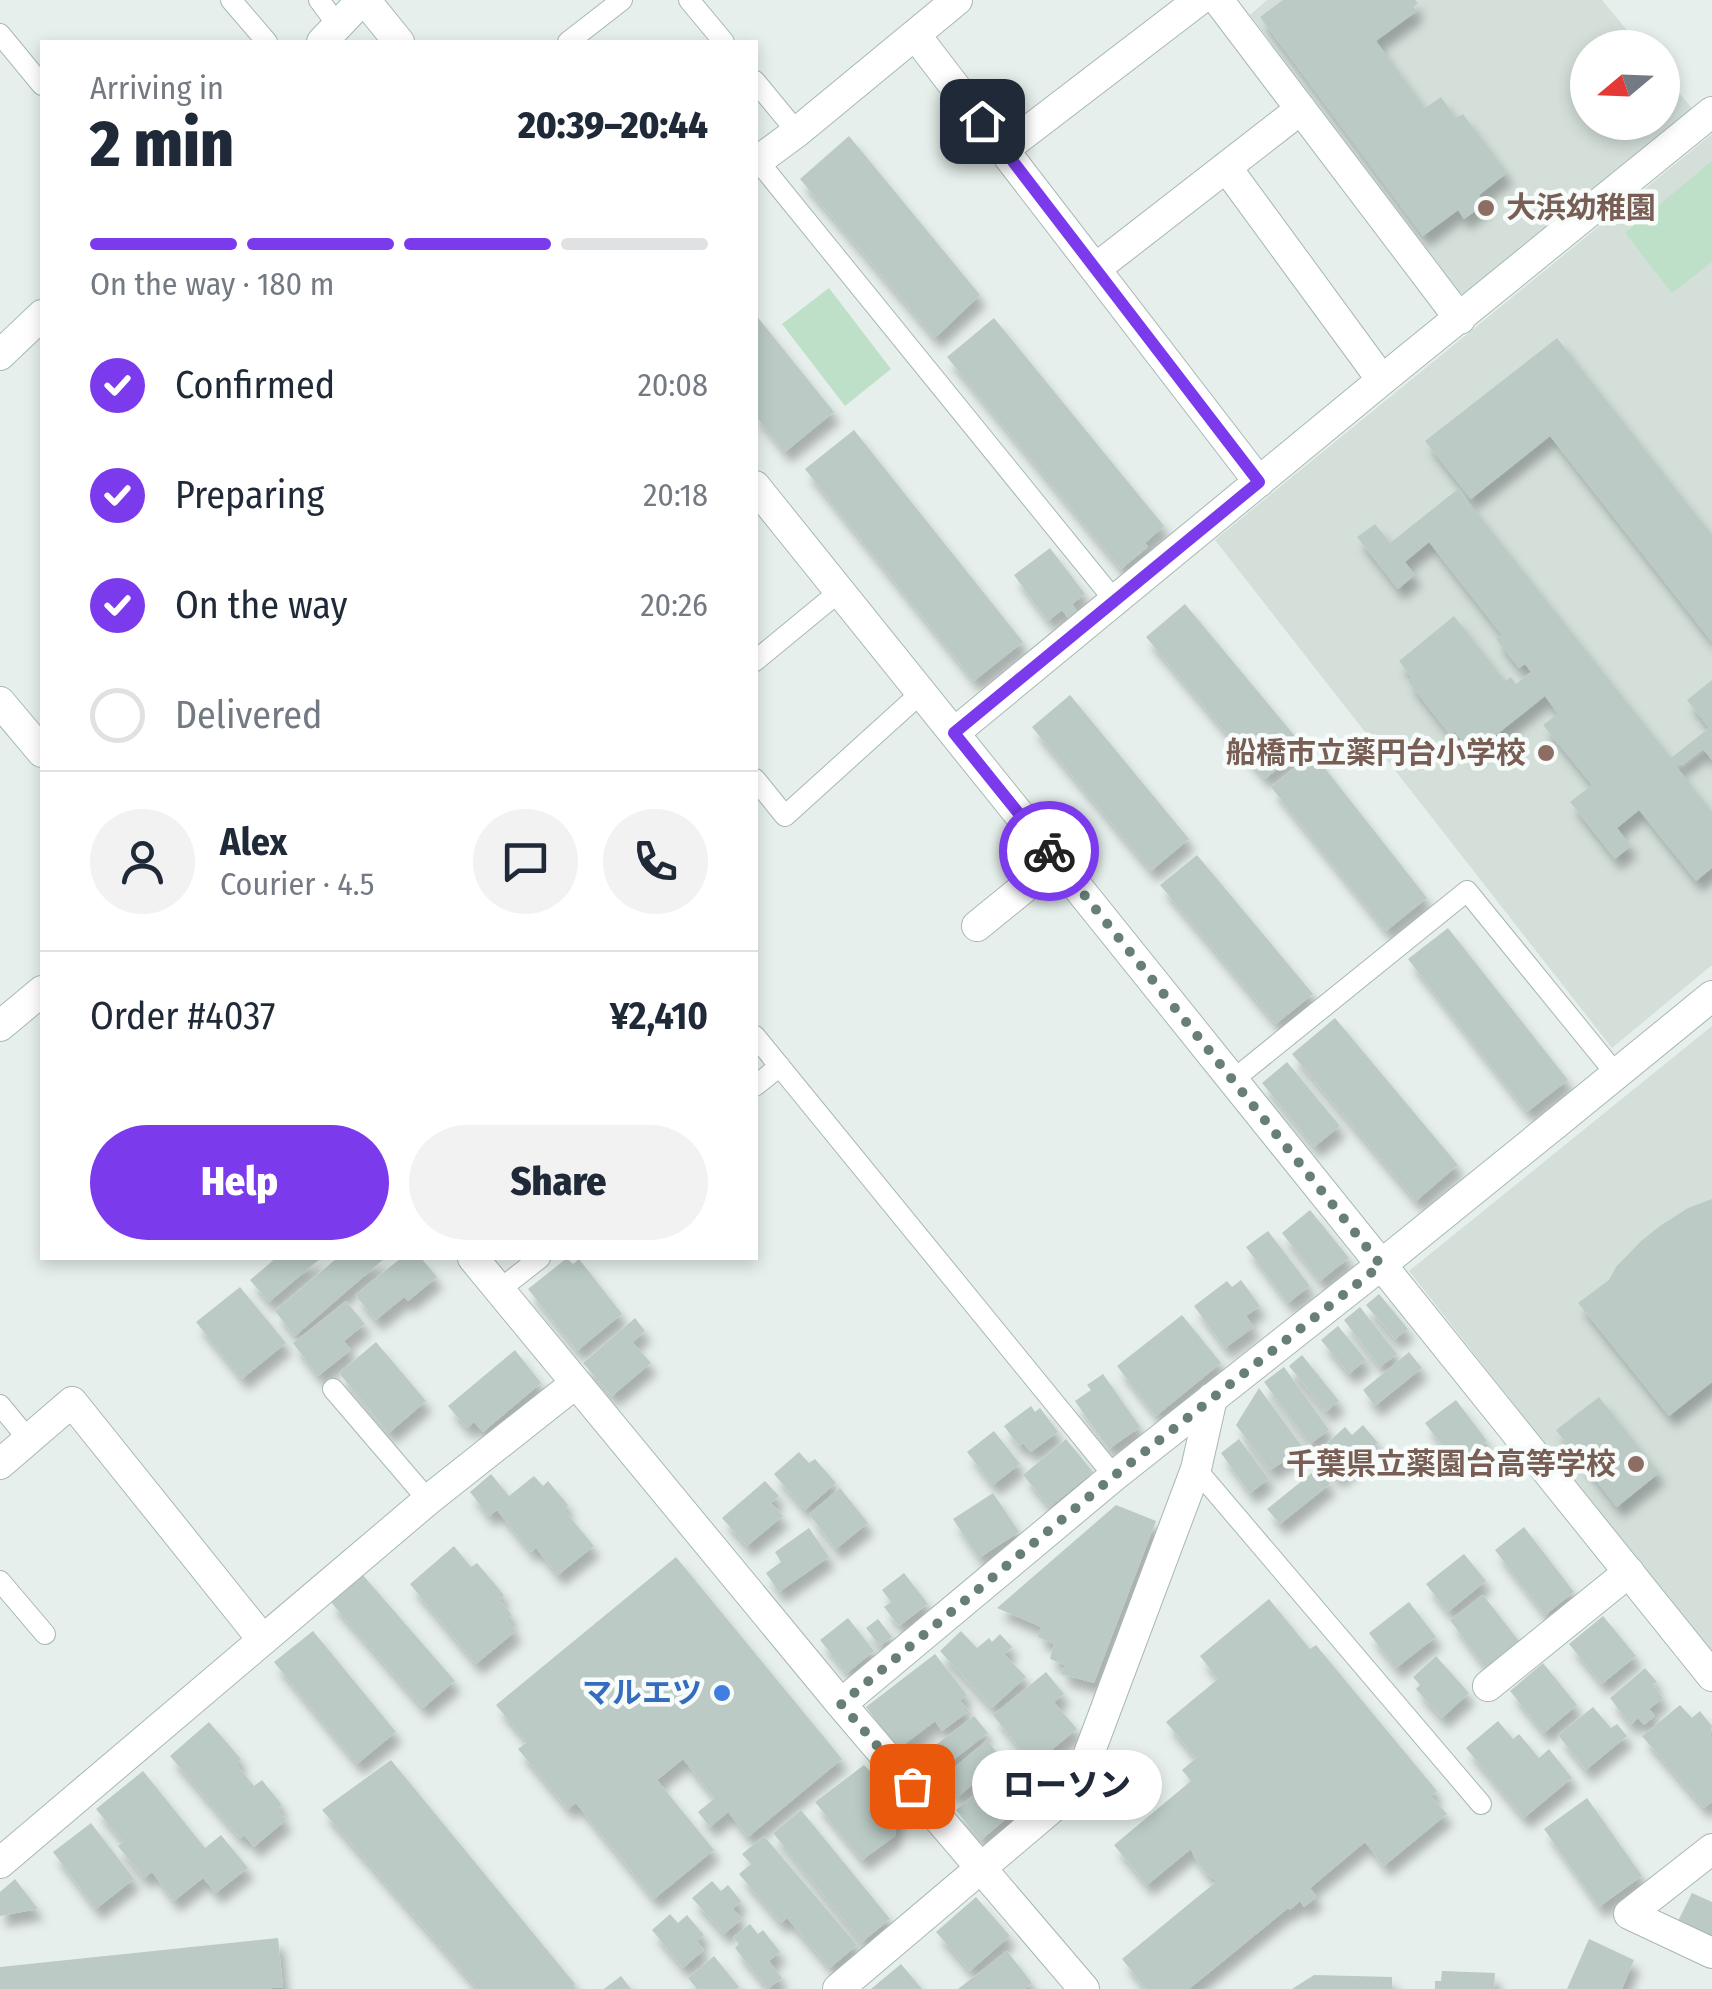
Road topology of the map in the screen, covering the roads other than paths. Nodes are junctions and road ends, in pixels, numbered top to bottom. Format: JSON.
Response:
{"nodes":[{"id":1,"x":230,"y":0,"type":"edge"},
{"id":2,"x":319,"y":0,"type":"edge"},
{"id":3,"x":363,"y":0,"type":"edge"},
{"id":4,"x":622,"y":0,"type":"edge"},
{"id":5,"x":689,"y":0,"type":"edge"},
{"id":6,"x":957,"y":0,"type":"edge"},
{"id":7,"x":1200,"y":0,"type":"edge"},
{"id":8,"x":1218,"y":0,"type":"edge"},
{"id":9,"x":0,"y":34,"type":"edge"},
{"id":10,"x":331,"y":34,"type":"edge"},
{"id":11,"x":916,"y":36,"type":"junction"},
{"id":12,"x":265,"y":40,"type":"edge"},
{"id":13,"x":397,"y":40,"type":"edge"},
{"id":14,"x":571,"y":40,"type":"edge"},
{"id":15,"x":722,"y":40,"type":"edge"},
{"id":16,"x":40,"y":83,"type":"edge"},
{"id":17,"x":758,"y":85,"type":"edge"},
{"id":18,"x":1300,"y":109,"type":"junction"},
{"id":19,"x":1712,"y":112,"type":"edge"},
{"id":20,"x":796,"y":132,"type":"junction"},
{"id":21,"x":1004,"y":150,"type":"junction"},
{"id":22,"x":758,"y":160,"type":"edge"},
{"id":23,"x":758,"y":164,"type":"edge"},
{"id":24,"x":1226,"y":167,"type":"junction"},
{"id":25,"x":1095,"y":269,"type":"junction"},
{"id":26,"x":40,"y":317,"type":"edge"},
{"id":27,"x":1460,"y":319,"type":"junction"},
{"id":28,"x":0,"y":355,"type":"edge"},
{"id":29,"x":1382,"y":380,"type":"junction"},
{"id":30,"x":1259,"y":482,"type":"junction"},
{"id":31,"x":758,"y":490,"type":"edge"},
{"id":32,"x":840,"y":590,"type":"junction"},
{"id":33,"x":1114,"y":601,"type":"junction"},
{"id":34,"x":758,"y":658,"type":"edge"},
{"id":35,"x":922,"y":692,"type":"junction"},
{"id":36,"x":0,"y":702,"type":"edge"},
{"id":37,"x":954,"y":733,"type":"junction"},
{"id":38,"x":40,"y":750,"type":"edge"},
{"id":39,"x":758,"y":783,"type":"edge"},
{"id":40,"x":1057,"y":861,"type":"junction"},
{"id":41,"x":977,"y":926,"type":"dead end"},
{"id":42,"x":40,"y":992,"type":"edge"},
{"id":43,"x":1712,"y":996,"type":"edge"},
{"id":44,"x":0,"y":1026,"type":"edge"},
{"id":45,"x":758,"y":1040,"type":"edge"},
{"id":46,"x":780,"y":1066,"type":"junction"},
{"id":47,"x":1616,"y":1074,"type":"junction"},
{"id":48,"x":1233,"y":1080,"type":"junction"},
{"id":49,"x":758,"y":1084,"type":"edge"},
{"id":50,"x":475,"y":1260,"type":"edge"},
{"id":51,"x":537,"y":1260,"type":"edge"},
{"id":52,"x":1381,"y":1265,"type":"junction"},
{"id":53,"x":499,"y":1290,"type":"junction"},
{"id":54,"x":576,"y":1383,"type":"junction"},
{"id":55,"x":334,"y":1389,"type":"dead end"},
{"id":56,"x":1212,"y":1398,"type":"junction"},
{"id":57,"x":0,"y":1406,"type":"edge"},
{"id":58,"x":28,"y":1439,"type":"junction"},
{"id":59,"x":0,"y":1464,"type":"edge"},
{"id":60,"x":1196,"y":1469,"type":"junction"},
{"id":61,"x":1114,"y":1476,"type":"junction"},
{"id":62,"x":428,"y":1500,"type":"junction"},
{"id":63,"x":1629,"y":1572,"type":"junction"},
{"id":64,"x":0,"y":1581,"type":"edge"},
{"id":65,"x":44,"y":1634,"type":"dead end"},
{"id":66,"x":263,"y":1640,"type":"junction"},
{"id":67,"x":1712,"y":1676,"type":"edge"},
{"id":68,"x":1488,"y":1686,"type":"dead end"},
{"id":69,"x":841,"y":1704,"type":"junction"},
{"id":70,"x":1481,"y":1804,"type":"dead end"},
{"id":71,"x":1712,"y":1849,"type":"edge"},
{"id":72,"x":0,"y":1863,"type":"edge"},
{"id":73,"x":982,"y":1868,"type":"junction"},
{"id":74,"x":1712,"y":1953,"type":"edge"},
{"id":75,"x":838,"y":1989,"type":"edge"},
{"id":76,"x":1084,"y":1989,"type":"edge"}],
"edges":[{"from":1,"to":12,"type":"lane"},
{"from":2,"to":10,"type":"lane"},
{"from":3,"to":10,"type":"street"},
{"from":3,"to":13,"type":"street"},
{"from":4,"to":14,"type":"lane"},
{"from":5,"to":15,"type":"lane"},
{"from":6,"to":11,"type":"street"},
{"from":7,"to":21,"type":"street"},
{"from":8,"to":18,"type":"street"},
{"from":9,"to":16,"type":"lane"},
{"from":11,"to":20,"type":"street"},
{"from":11,"to":21,"type":"street"},
{"from":17,"to":20,"type":"lane"},
{"from":18,"to":24,"type":"street"},
{"from":18,"to":27,"type":"street"},
{"from":19,"to":27,"type":"street"},
{"from":20,"to":22,"type":"street"},
{"from":21,"to":25,"type":"street"},
{"from":23,"to":33,"type":"lane"},
{"from":24,"to":25,"type":"street"},
{"from":24,"to":29,"type":"street"},
{"from":25,"to":30,"type":"street"},
{"from":26,"to":28,"type":"street"},
{"from":27,"to":29,"type":"street"},
{"from":29,"to":30,"type":"street"},
{"from":30,"to":33,"type":"street"},
{"from":31,"to":32,"type":"street"},
{"from":32,"to":34,"type":"lane"},
{"from":32,"to":35,"type":"street"},
{"from":33,"to":37,"type":"street"},
{"from":35,"to":37,"type":"street"},
{"from":35,"to":39,"type":"lane"},
{"from":36,"to":38,"type":"street"},
{"from":37,"to":40,"type":"street"},
{"from":40,"to":41,"type":"street"},
{"from":40,"to":48,"type":"street"},
{"from":42,"to":44,"type":"street"},
{"from":43,"to":47,"type":"street"},
{"from":45,"to":46,"type":"lane"},
{"from":46,"to":49,"type":"lane"},
{"from":46,"to":61,"type":"lane"},
{"from":47,"to":48,"type":"lane"},
{"from":47,"to":52,"type":"street"},
{"from":48,"to":52,"type":"street"},
{"from":50,"to":53,"type":"street"},
{"from":51,"to":53,"type":"lane"},
{"from":52,"to":56,"type":"street"},
{"from":52,"to":63,"type":"street"},
{"from":53,"to":54,"type":"street"},
{"from":54,"to":62,"type":"street"},
{"from":54,"to":69,"type":"street"},
{"from":55,"to":62,"type":"lane"},
{"from":56,"to":60,"type":"street"},
{"from":56,"to":61,"type":"street"},
{"from":57,"to":58,"type":"lane"},
{"from":58,"to":59,"type":"street"},
{"from":58,"to":66,"type":"street"},
{"from":60,"to":70,"type":"lane"},
{"from":60,"to":73,"type":"street"},
{"from":61,"to":69,"type":"street"},
{"from":62,"to":66,"type":"street"},
{"from":63,"to":67,"type":"street"},
{"from":63,"to":68,"type":"street"},
{"from":64,"to":65,"type":"lane"},
{"from":66,"to":72,"type":"street"},
{"from":69,"to":73,"type":"street"},
{"from":71,"to":74,"type":"street"},
{"from":73,"to":75,"type":"street"},
{"from":73,"to":76,"type":"street"}]}
